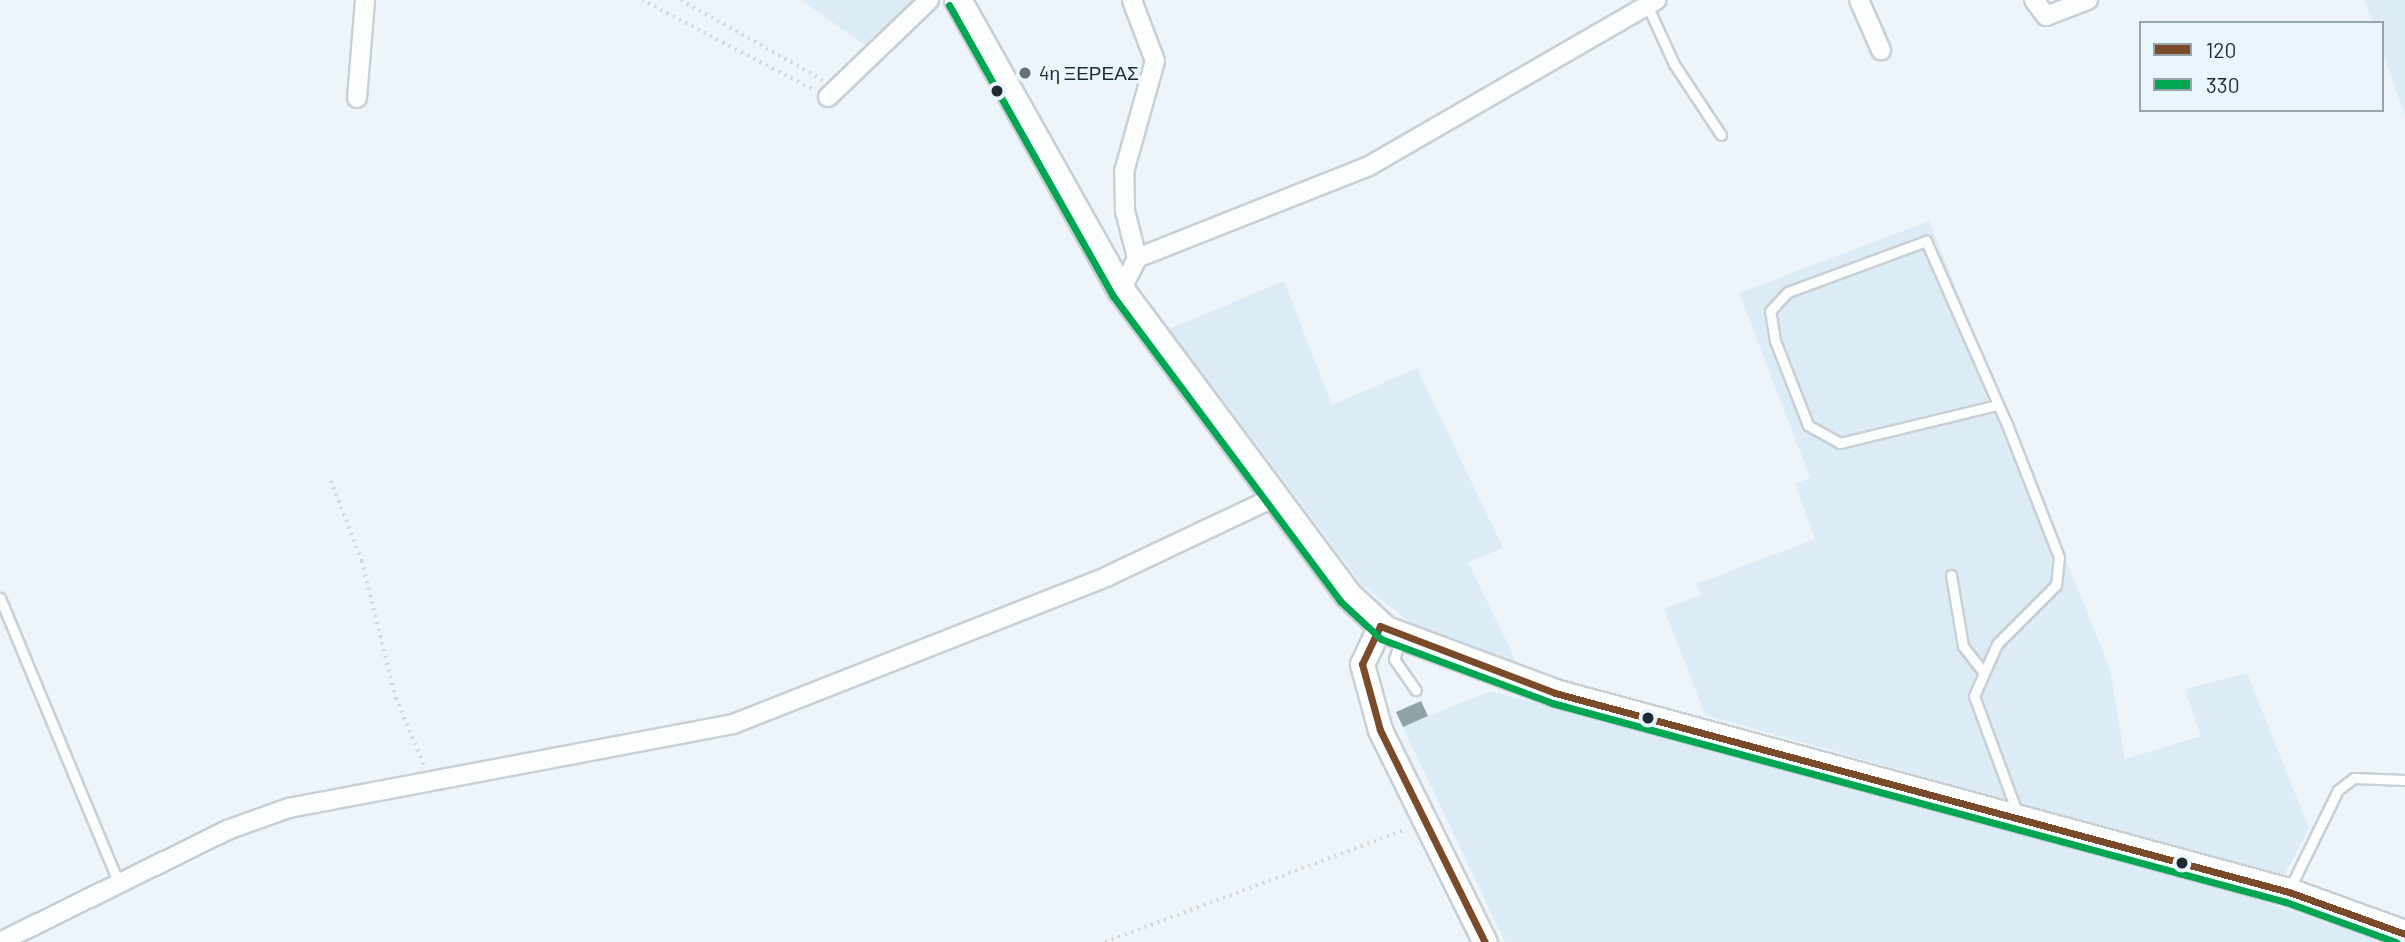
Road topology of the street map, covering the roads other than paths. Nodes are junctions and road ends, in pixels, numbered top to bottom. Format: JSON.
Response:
{"nodes":[{"id":1,"x":365,"y":0,"type":"edge"},
{"id":2,"x":929,"y":0,"type":"edge"},
{"id":3,"x":958,"y":0,"type":"edge"},
{"id":4,"x":1132,"y":0,"type":"edge"},
{"id":5,"x":1860,"y":0,"type":"edge"},
{"id":6,"x":2034,"y":0,"type":"edge"},
{"id":7,"x":2088,"y":0,"type":"edge"},
{"id":8,"x":1652,"y":2,"type":"edge"},
{"id":9,"x":1881,"y":50,"type":"dead end"},
{"id":10,"x":832,"y":94,"type":"road end"},
{"id":11,"x":357,"y":98,"type":"dead end"},
{"id":12,"x":1721,"y":135,"type":"dead end"},
{"id":13,"x":1137,"y":258,"type":"junction"},
{"id":14,"x":1121,"y":290,"type":"junction"},
{"id":15,"x":1997,"y":405,"type":"junction"},
{"id":16,"x":1275,"y":496,"type":"junction"},
{"id":17,"x":1951,"y":575,"type":"dead end"},
{"id":18,"x":0,"y":598,"type":"edge"},
{"id":19,"x":1391,"y":632,"type":"junction"},
{"id":20,"x":1982,"y":670,"type":"junction"},
{"id":21,"x":1416,"y":690,"type":"dead end"},
{"id":22,"x":2405,"y":780,"type":"edge"},
{"id":23,"x":2019,"y":817,"type":"junction"},
{"id":24,"x":119,"y":884,"type":"junction"},
{"id":25,"x":2289,"y":892,"type":"junction"},
{"id":26,"x":2405,"y":934,"type":"edge"},
{"id":27,"x":0,"y":942,"type":"edge"},
{"id":28,"x":1485,"y":942,"type":"edge"}],
"edges":[{"from":1,"to":11,"type":"street"},
{"from":2,"to":10,"type":"street"},
{"from":3,"to":14,"type":"main road"},
{"from":4,"to":13,"type":"street"},
{"from":5,"to":9,"type":"street"},
{"from":6,"to":7,"type":"street"},
{"from":8,"to":12,"type":"lane"},
{"from":8,"to":13,"type":"street"},
{"from":13,"to":14,"type":"street"},
{"from":14,"to":16,"type":"main road"},
{"from":15,"to":15,"type":"lane"},
{"from":15,"to":20,"type":"lane"},
{"from":16,"to":19,"type":"main road"},
{"from":16,"to":24,"type":"street"},
{"from":17,"to":20,"type":"lane"},
{"from":18,"to":24,"type":"lane"},
{"from":19,"to":21,"type":"lane"},
{"from":19,"to":23,"type":"main road"},
{"from":19,"to":28,"type":"street"},
{"from":20,"to":23,"type":"lane"},
{"from":22,"to":25,"type":"lane"},
{"from":23,"to":25,"type":"main road"},
{"from":24,"to":27,"type":"street"},
{"from":25,"to":26,"type":"main road"}]}
